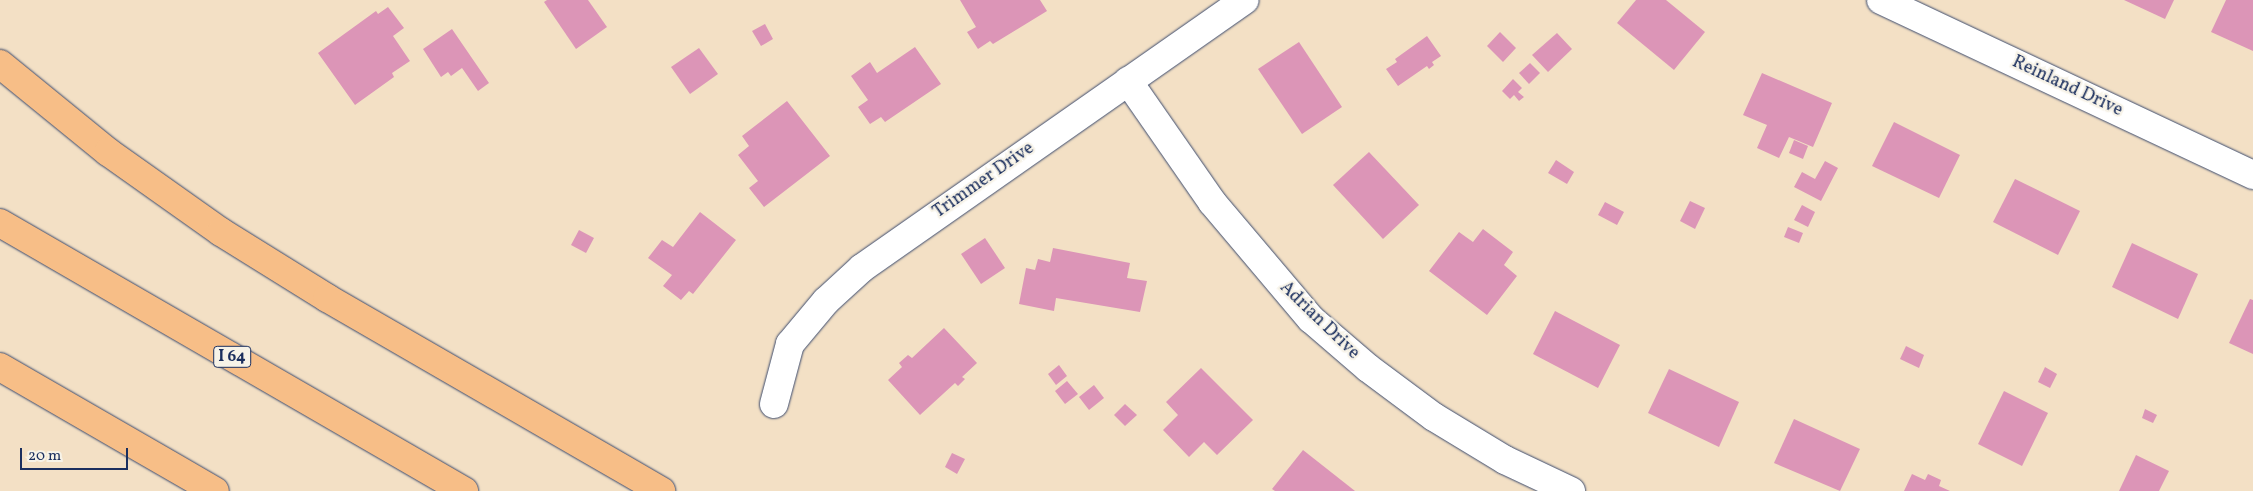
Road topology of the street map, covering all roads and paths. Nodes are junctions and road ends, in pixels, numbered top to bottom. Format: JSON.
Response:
{"nodes":[{"id":1,"x":1245,"y":0,"type":"edge"},
{"id":2,"x":1881,"y":0,"type":"edge"},
{"id":3,"x":0,"y":64,"type":"edge"},
{"id":4,"x":1128,"y":81,"type":"junction"},
{"id":5,"x":2253,"y":175,"type":"edge"},
{"id":6,"x":0,"y":223,"type":"edge"},
{"id":7,"x":0,"y":367,"type":"edge"},
{"id":8,"x":774,"y":404,"type":"dead end"},
{"id":9,"x":215,"y":491,"type":"edge"},
{"id":10,"x":464,"y":491,"type":"edge"},
{"id":11,"x":662,"y":491,"type":"edge"},
{"id":12,"x":1571,"y":491,"type":"edge"}],
"edges":[{"from":1,"to":4,"type":"street","name":"Trimmer Drive"},
{"from":2,"to":5,"type":"street","name":"Reinland Drive"},
{"from":3,"to":11,"type":"highway"},
{"from":4,"to":8,"type":"street","name":"Trimmer Drive"},
{"from":4,"to":12,"type":"street","name":"Adrian Drive"},
{"from":6,"to":10,"type":"highway","number":"I 64"},
{"from":7,"to":9,"type":"highway"}]}
